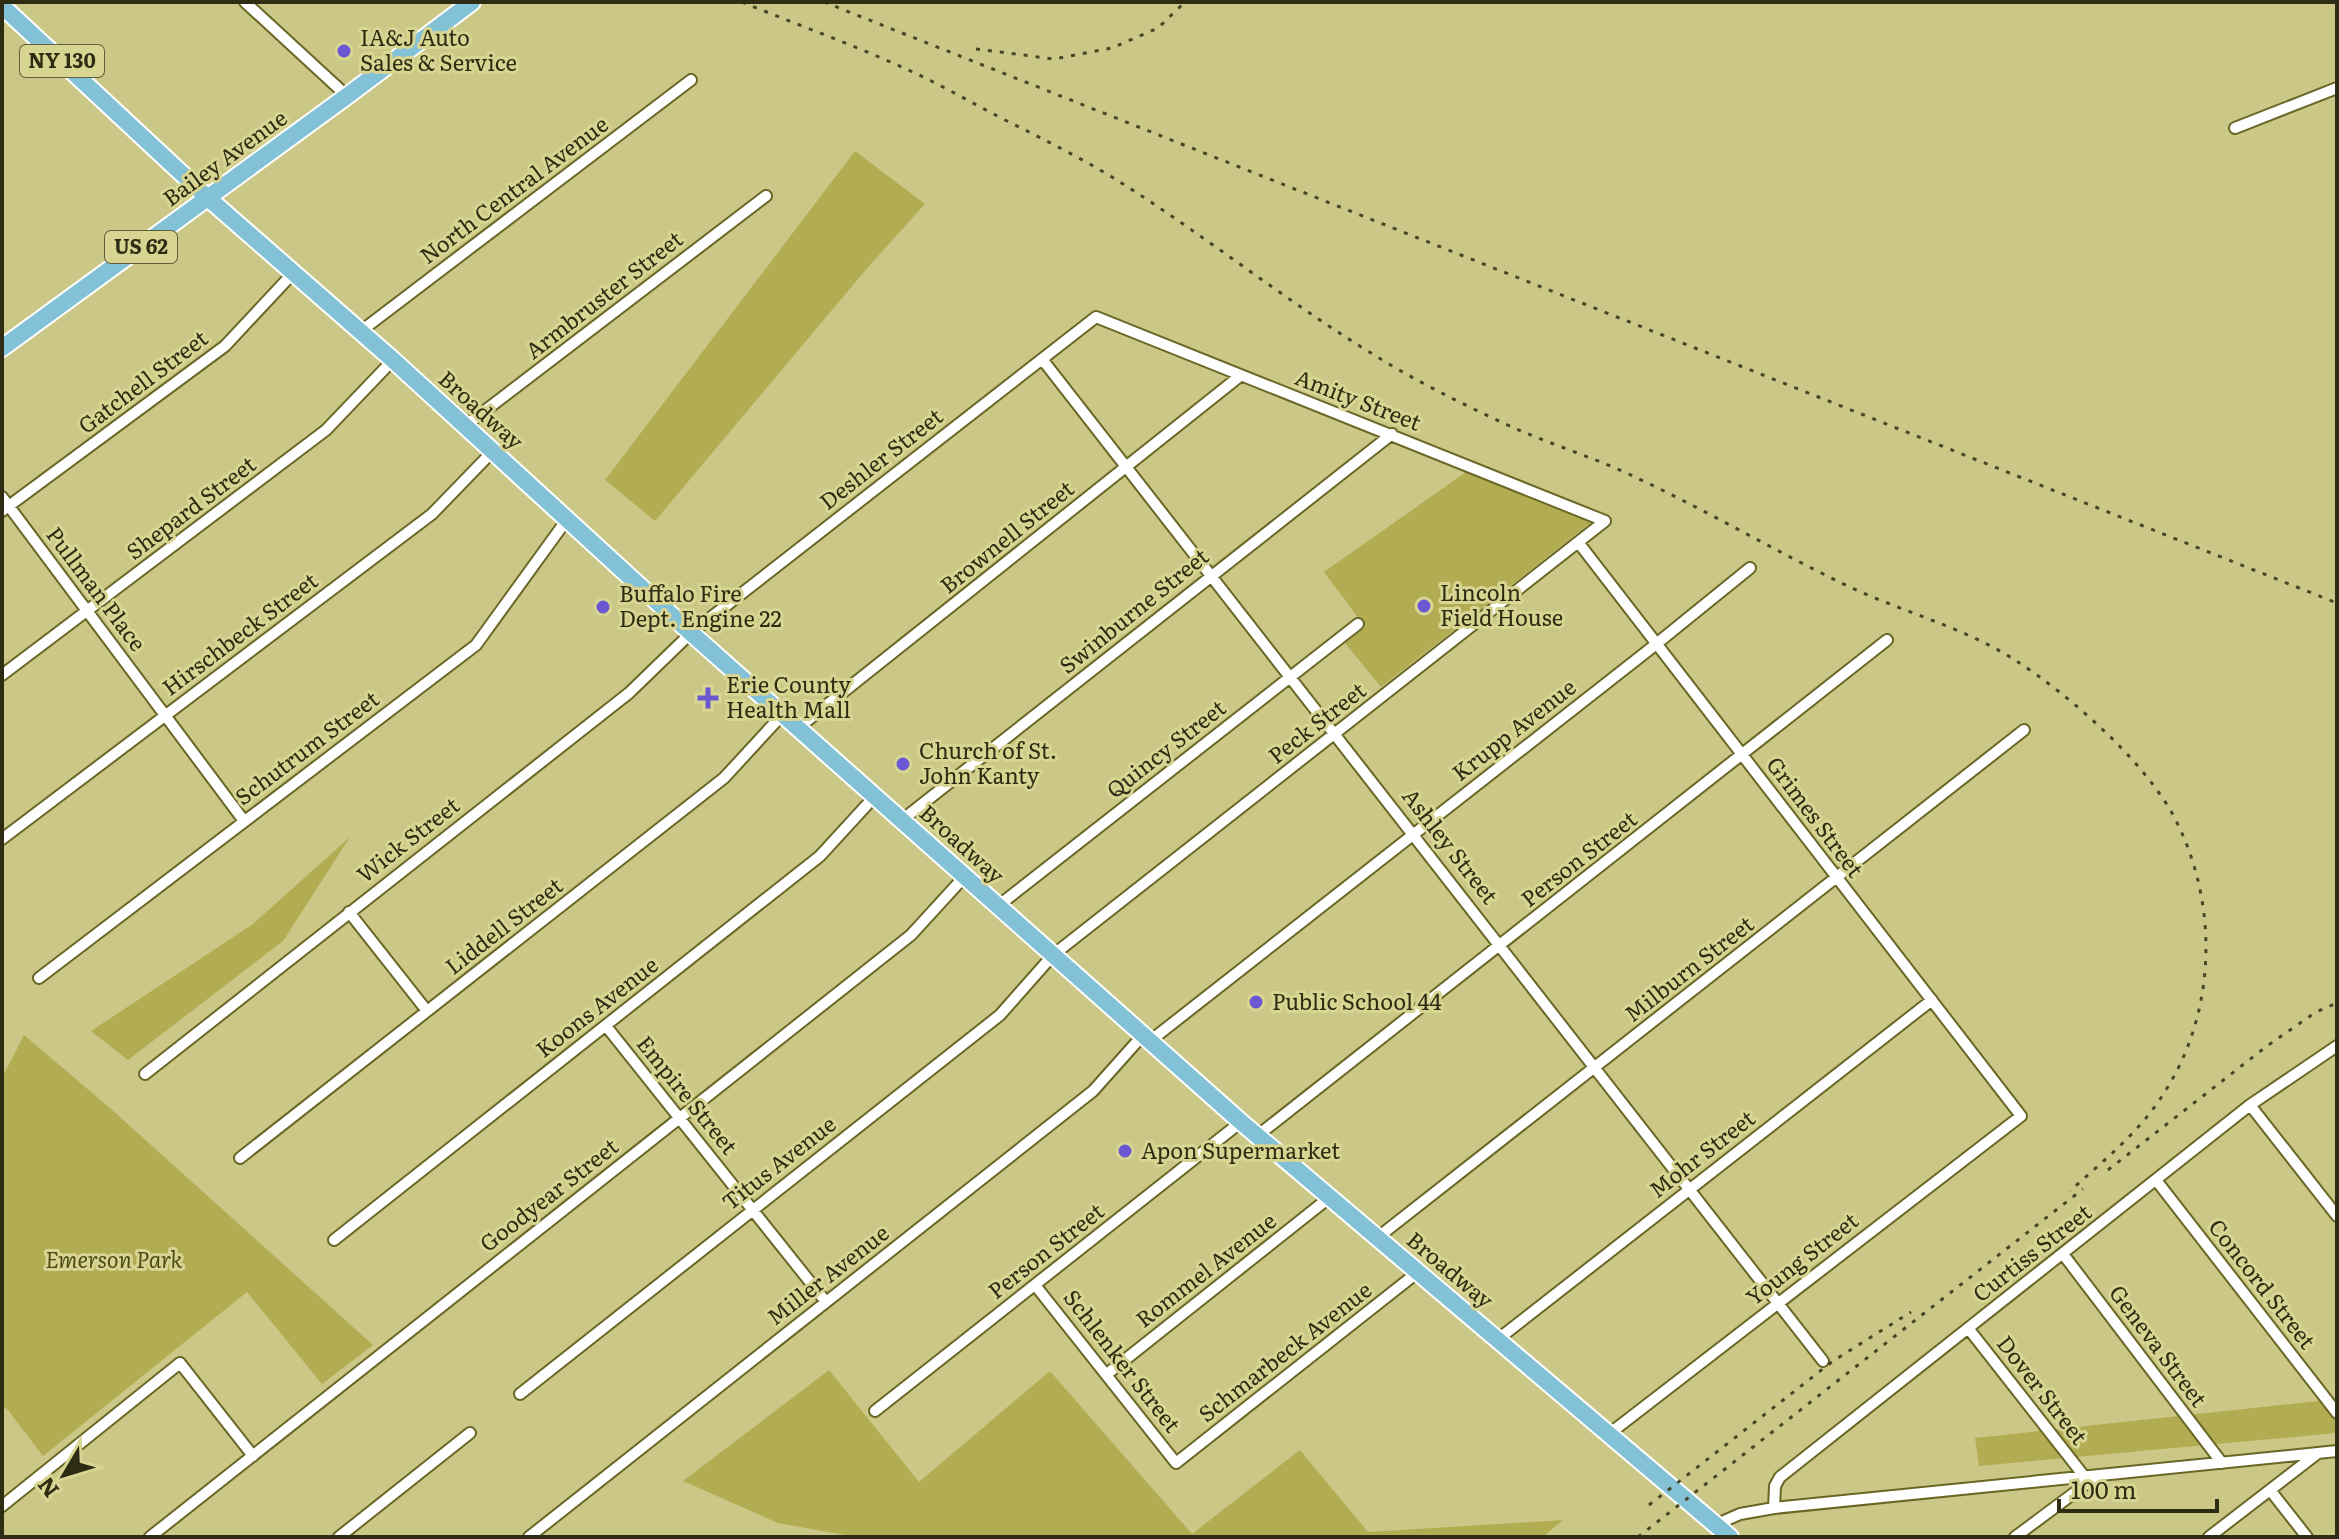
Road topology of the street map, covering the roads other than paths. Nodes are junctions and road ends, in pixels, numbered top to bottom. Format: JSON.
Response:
{"nodes":[{"id":1,"x":245,"y":2,"type":"edge"},
{"id":2,"x":472,"y":2,"type":"edge"},
{"id":3,"x":2,"y":6,"type":"edge"},
{"id":4,"x":691,"y":80,"type":"dead end"},
{"id":5,"x":2337,"y":88,"type":"edge"},
{"id":6,"x":347,"y":96,"type":"junction"},
{"id":7,"x":2235,"y":128,"type":"dead end"},
{"id":8,"x":766,"y":196,"type":"dead end"},
{"id":9,"x":208,"y":198,"type":"junction"},
{"id":10,"x":295,"y":271,"type":"junction"},
{"id":11,"x":1096,"y":317,"type":"joint"},
{"id":12,"x":361,"y":331,"type":"junction"},
{"id":13,"x":2,"y":348,"type":"edge"},
{"id":14,"x":1042,"y":359,"type":"junction"},
{"id":15,"x":393,"y":360,"type":"junction"},
{"id":16,"x":1240,"y":376,"type":"junction"},
{"id":17,"x":465,"y":426,"type":"junction"},
{"id":18,"x":1392,"y":434,"type":"junction"},
{"id":19,"x":493,"y":451,"type":"junction"},
{"id":20,"x":1127,"y":466,"type":"junction"},
{"id":21,"x":4,"y":504,"type":"edge"},
{"id":22,"x":568,"y":518,"type":"junction"},
{"id":23,"x":1605,"y":521,"type":"joint"},
{"id":24,"x":1578,"y":542,"type":"junction"},
{"id":25,"x":1750,"y":568,"type":"dead end"},
{"id":26,"x":1212,"y":574,"type":"junction"},
{"id":27,"x":87,"y":610,"type":"junction"},
{"id":28,"x":1358,"y":624,"type":"dead end"},
{"id":29,"x":691,"y":633,"type":"junction"},
{"id":30,"x":1887,"y":640,"type":"dead end"},
{"id":31,"x":1657,"y":643,"type":"junction"},
{"id":32,"x":2,"y":675,"type":"edge"},
{"id":33,"x":1291,"y":676,"type":"junction"},
{"id":34,"x":166,"y":715,"type":"junction"},
{"id":35,"x":782,"y":715,"type":"junction"},
{"id":36,"x":798,"y":728,"type":"junction"},
{"id":37,"x":2024,"y":730,"type":"dead end"},
{"id":38,"x":1336,"y":733,"type":"junction"},
{"id":39,"x":1743,"y":755,"type":"junction"},
{"id":40,"x":875,"y":796,"type":"junction"},
{"id":41,"x":902,"y":820,"type":"junction"},
{"id":42,"x":244,"y":821,"type":"junction"},
{"id":43,"x":1414,"y":833,"type":"junction"},
{"id":44,"x":2,"y":839,"type":"edge"},
{"id":45,"x":965,"y":876,"type":"junction"},
{"id":46,"x":1837,"y":879,"type":"junction"},
{"id":47,"x":998,"y":906,"type":"junction"},
{"id":48,"x":349,"y":912,"type":"junction"},
{"id":49,"x":1501,"y":945,"type":"junction"},
{"id":50,"x":1053,"y":955,"type":"junction"},
{"id":51,"x":39,"y":978,"type":"dead end"},
{"id":52,"x":1932,"y":1000,"type":"junction"},
{"id":53,"x":427,"y":1011,"type":"junction"},
{"id":54,"x":606,"y":1026,"type":"junction"},
{"id":55,"x":1146,"y":1038,"type":"junction"},
{"id":56,"x":2337,"y":1046,"type":"edge"},
{"id":57,"x":1596,"y":1067,"type":"junction"},
{"id":58,"x":145,"y":1074,"type":"dead end"},
{"id":59,"x":2250,"y":1105,"type":"junction"},
{"id":60,"x":2021,"y":1116,"type":"joint"},
{"id":61,"x":680,"y":1117,"type":"junction"},
{"id":62,"x":1241,"y":1122,"type":"junction"},
{"id":63,"x":1257,"y":1136,"type":"junction"},
{"id":64,"x":240,"y":1158,"type":"dead end"},
{"id":65,"x":2156,"y":1180,"type":"junction"},
{"id":66,"x":1690,"y":1190,"type":"junction"},
{"id":67,"x":1330,"y":1197,"type":"junction"},
{"id":68,"x":753,"y":1209,"type":"junction"},
{"id":69,"x":2337,"y":1216,"type":"edge"},
{"id":70,"x":1377,"y":1238,"type":"junction"},
{"id":71,"x":334,"y":1240,"type":"dead end"},
{"id":72,"x":2063,"y":1254,"type":"junction"},
{"id":73,"x":1418,"y":1272,"type":"junction"},
{"id":74,"x":1035,"y":1285,"type":"junction"},
{"id":75,"x":826,"y":1302,"type":"junction"},
{"id":76,"x":1779,"y":1302,"type":"junction"},
{"id":77,"x":1968,"y":1328,"type":"junction"},
{"id":78,"x":1497,"y":1340,"type":"junction"},
{"id":79,"x":1823,"y":1361,"type":"dead end"},
{"id":80,"x":1107,"y":1374,"type":"junction"},
{"id":81,"x":520,"y":1394,"type":"dead end"},
{"id":82,"x":875,"y":1411,"type":"dead end"},
{"id":83,"x":2337,"y":1413,"type":"edge"},
{"id":84,"x":470,"y":1433,"type":"dead end"},
{"id":85,"x":1609,"y":1434,"type":"junction"},
{"id":86,"x":2337,"y":1451,"type":"edge"},
{"id":87,"x":2319,"y":1453,"type":"junction"},
{"id":88,"x":253,"y":1456,"type":"junction"},
{"id":89,"x":1176,"y":1463,"type":"joint"},
{"id":90,"x":2222,"y":1463,"type":"junction"},
{"id":91,"x":2098,"y":1475,"type":"junction"},
{"id":92,"x":2084,"y":1476,"type":"junction"},
{"id":93,"x":2270,"y":1490,"type":"junction"},
{"id":94,"x":2,"y":1506,"type":"edge"},
{"id":95,"x":1774,"y":1508,"type":"junction"},
{"id":96,"x":1715,"y":1525,"type":"junction"},
{"id":97,"x":150,"y":1537,"type":"edge"},
{"id":98,"x":339,"y":1537,"type":"edge"},
{"id":99,"x":529,"y":1537,"type":"edge"},
{"id":100,"x":1730,"y":1537,"type":"edge"},
{"id":101,"x":2015,"y":1537,"type":"edge"},
{"id":102,"x":2209,"y":1537,"type":"edge"},
{"id":103,"x":2307,"y":1537,"type":"edge"}],
"edges":[{"from":1,"to":6,"type":"street"},
{"from":2,"to":6,"type":"main road","name":"Bailey Avenue","number":"US 62"},
{"from":3,"to":9,"type":"main road","name":"Broadway","number":"NY 130"},
{"from":4,"to":12,"type":"street","name":"North Central Avenue"},
{"from":5,"to":7,"type":"street"},
{"from":6,"to":9,"type":"main road","name":"Bailey Avenue","number":"US 62"},
{"from":8,"to":17,"type":"street","name":"Armbruster Street"},
{"from":9,"to":10,"type":"main road","name":"Broadway"},
{"from":9,"to":13,"type":"main road","name":"Bailey Avenue","number":"US 62"},
{"from":10,"to":12,"type":"main road","name":"Broadway"},
{"from":10,"to":21,"type":"street","name":"Gatchell Street"},
{"from":11,"to":14,"type":"street","name":"Deshler Street"},
{"from":11,"to":16,"type":"street","name":"Amity Street"},
{"from":12,"to":15,"type":"main road","name":"Broadway"},
{"from":14,"to":20,"type":"street","name":"Ashley Street"},
{"from":14,"to":29,"type":"street","name":"Deshler Street"},
{"from":15,"to":17,"type":"main road","name":"Broadway"},
{"from":15,"to":27,"type":"street","name":"Shepard Street"},
{"from":16,"to":18,"type":"street","name":"Amity Street"},
{"from":16,"to":20,"type":"street","name":"Brownell Street"},
{"from":17,"to":19,"type":"main road","name":"Broadway"},
{"from":18,"to":23,"type":"street","name":"Amity Street"},
{"from":18,"to":26,"type":"street","name":"Swinburne Street"},
{"from":19,"to":22,"type":"main road","name":"Broadway"},
{"from":19,"to":34,"type":"street","name":"Hirschbeck Street"},
{"from":20,"to":26,"type":"street","name":"Ashley Street"},
{"from":20,"to":36,"type":"street","name":"Brownell Street"},
{"from":21,"to":27,"type":"street","name":"Pullman Place"},
{"from":22,"to":29,"type":"main road","name":"Broadway"},
{"from":22,"to":42,"type":"street","name":"Schutrum Street"},
{"from":23,"to":24,"type":"street","name":"Peck Street"},
{"from":24,"to":31,"type":"street","name":"Grimes Street"},
{"from":24,"to":38,"type":"street","name":"Peck Street"},
{"from":25,"to":31,"type":"street","name":"Krupp Avenue"},
{"from":26,"to":33,"type":"street","name":"Ashley Street"},
{"from":26,"to":41,"type":"street","name":"Swinburne Street"},
{"from":27,"to":32,"type":"street","name":"Shepard Street"},
{"from":27,"to":34,"type":"street","name":"Pullman Place"},
{"from":28,"to":33,"type":"street","name":"Quincy Street"},
{"from":29,"to":35,"type":"main road","name":"Broadway"},
{"from":29,"to":48,"type":"street","name":"Wick Street"},
{"from":30,"to":39,"type":"street","name":"Person Street"},
{"from":31,"to":39,"type":"street","name":"Grimes Street"},
{"from":31,"to":43,"type":"street","name":"Krupp Avenue"},
{"from":33,"to":38,"type":"street","name":"Ashley Street"},
{"from":33,"to":47,"type":"street","name":"Quincy Street"},
{"from":34,"to":42,"type":"street","name":"Pullman Place"},
{"from":34,"to":44,"type":"street","name":"Hirschbeck Street"},
{"from":35,"to":36,"type":"main road","name":"Broadway"},
{"from":35,"to":53,"type":"street","name":"Liddell Street"},
{"from":36,"to":40,"type":"main road","name":"Broadway"},
{"from":37,"to":46,"type":"street","name":"Milburn Street"},
{"from":38,"to":43,"type":"street","name":"Ashley Street"},
{"from":38,"to":50,"type":"street","name":"Peck Street"},
{"from":39,"to":46,"type":"street","name":"Grimes Street"},
{"from":39,"to":49,"type":"street","name":"Person Street"},
{"from":40,"to":41,"type":"main road","name":"Broadway"},
{"from":40,"to":54,"type":"street","name":"Koons Avenue"},
{"from":41,"to":45,"type":"main road","name":"Broadway"},
{"from":42,"to":51,"type":"street","name":"Schutrum Street"},
{"from":43,"to":49,"type":"street","name":"Ashley Street"},
{"from":43,"to":55,"type":"street","name":"Krupp Avenue"},
{"from":45,"to":47,"type":"main road","name":"Broadway"},
{"from":45,"to":61,"type":"street","name":"Goodyear Street"},
{"from":46,"to":52,"type":"street","name":"Grimes Street"},
{"from":46,"to":57,"type":"street","name":"Milburn Street"},
{"from":47,"to":50,"type":"main road","name":"Broadway"},
{"from":48,"to":53,"type":"street"},
{"from":48,"to":58,"type":"street","name":"Wick Street"},
{"from":49,"to":57,"type":"street","name":"Ashley Street"},
{"from":49,"to":63,"type":"street","name":"Person Street"},
{"from":50,"to":55,"type":"main road","name":"Broadway"},
{"from":50,"to":68,"type":"street","name":"Titus Avenue"},
{"from":52,"to":60,"type":"street","name":"Grimes Street"},
{"from":52,"to":66,"type":"street","name":"Mohr Street"},
{"from":53,"to":64,"type":"street","name":"Liddell Street"},
{"from":54,"to":61,"type":"street","name":"Empire Street"},
{"from":54,"to":71,"type":"street","name":"Koons Avenue"},
{"from":55,"to":62,"type":"main road","name":"Broadway"},
{"from":55,"to":75,"type":"street","name":"Miller Avenue"},
{"from":56,"to":59,"type":"street","name":"Curtiss Street"},
{"from":57,"to":66,"type":"street","name":"Ashley Street"},
{"from":57,"to":70,"type":"street","name":"Milburn Street"},
{"from":59,"to":65,"type":"street","name":"Curtiss Street"},
{"from":59,"to":69,"type":"street"},
{"from":60,"to":76,"type":"street","name":"Young Street"},
{"from":61,"to":68,"type":"street","name":"Empire Street"},
{"from":61,"to":88,"type":"street","name":"Goodyear Street"},
{"from":62,"to":63,"type":"main road","name":"Broadway"},
{"from":62,"to":74,"type":"street","name":"Person Street"},
{"from":63,"to":67,"type":"main road","name":"Broadway"},
{"from":65,"to":72,"type":"street","name":"Curtiss Street"},
{"from":65,"to":83,"type":"street","name":"Concord Street"},
{"from":66,"to":76,"type":"street","name":"Ashley Street"},
{"from":66,"to":78,"type":"street","name":"Mohr Street"},
{"from":67,"to":70,"type":"main road","name":"Broadway"},
{"from":67,"to":80,"type":"street","name":"Rommel Avenue"},
{"from":68,"to":75,"type":"street","name":"Empire Street"},
{"from":68,"to":81,"type":"street","name":"Titus Avenue"},
{"from":70,"to":73,"type":"main road","name":"Broadway"},
{"from":72,"to":77,"type":"street","name":"Curtiss Street"},
{"from":72,"to":90,"type":"street","name":"Geneva Street"},
{"from":73,"to":78,"type":"main road","name":"Broadway"},
{"from":73,"to":89,"type":"street","name":"Schmarbeck Avenue"},
{"from":74,"to":80,"type":"street","name":"Schlenker Street"},
{"from":74,"to":82,"type":"street","name":"Person Street"},
{"from":75,"to":99,"type":"street","name":"Miller Avenue"},
{"from":76,"to":79,"type":"street","name":"Ashley Street"},
{"from":76,"to":85,"type":"street","name":"Young Street"},
{"from":77,"to":92,"type":"street","name":"Dover Street"},
{"from":77,"to":95,"type":"street","name":"Curtiss Street"},
{"from":78,"to":85,"type":"main road","name":"Broadway"},
{"from":80,"to":89,"type":"street","name":"Schlenker Street"},
{"from":84,"to":98,"type":"street"},
{"from":85,"to":96,"type":"main road","name":"Broadway"},
{"from":86,"to":87,"type":"street"},
{"from":87,"to":90,"type":"street"},
{"from":87,"to":93,"type":"street"},
{"from":88,"to":94,"type":"street"},
{"from":88,"to":97,"type":"street","name":"Goodyear Street"},
{"from":90,"to":91,"type":"street"},
{"from":91,"to":92,"type":"street"},
{"from":91,"to":101,"type":"street"},
{"from":92,"to":95,"type":"street"},
{"from":93,"to":102,"type":"street"},
{"from":93,"to":103,"type":"street"},
{"from":95,"to":96,"type":"street"},
{"from":96,"to":100,"type":"main road","name":"Broadway"}]}
